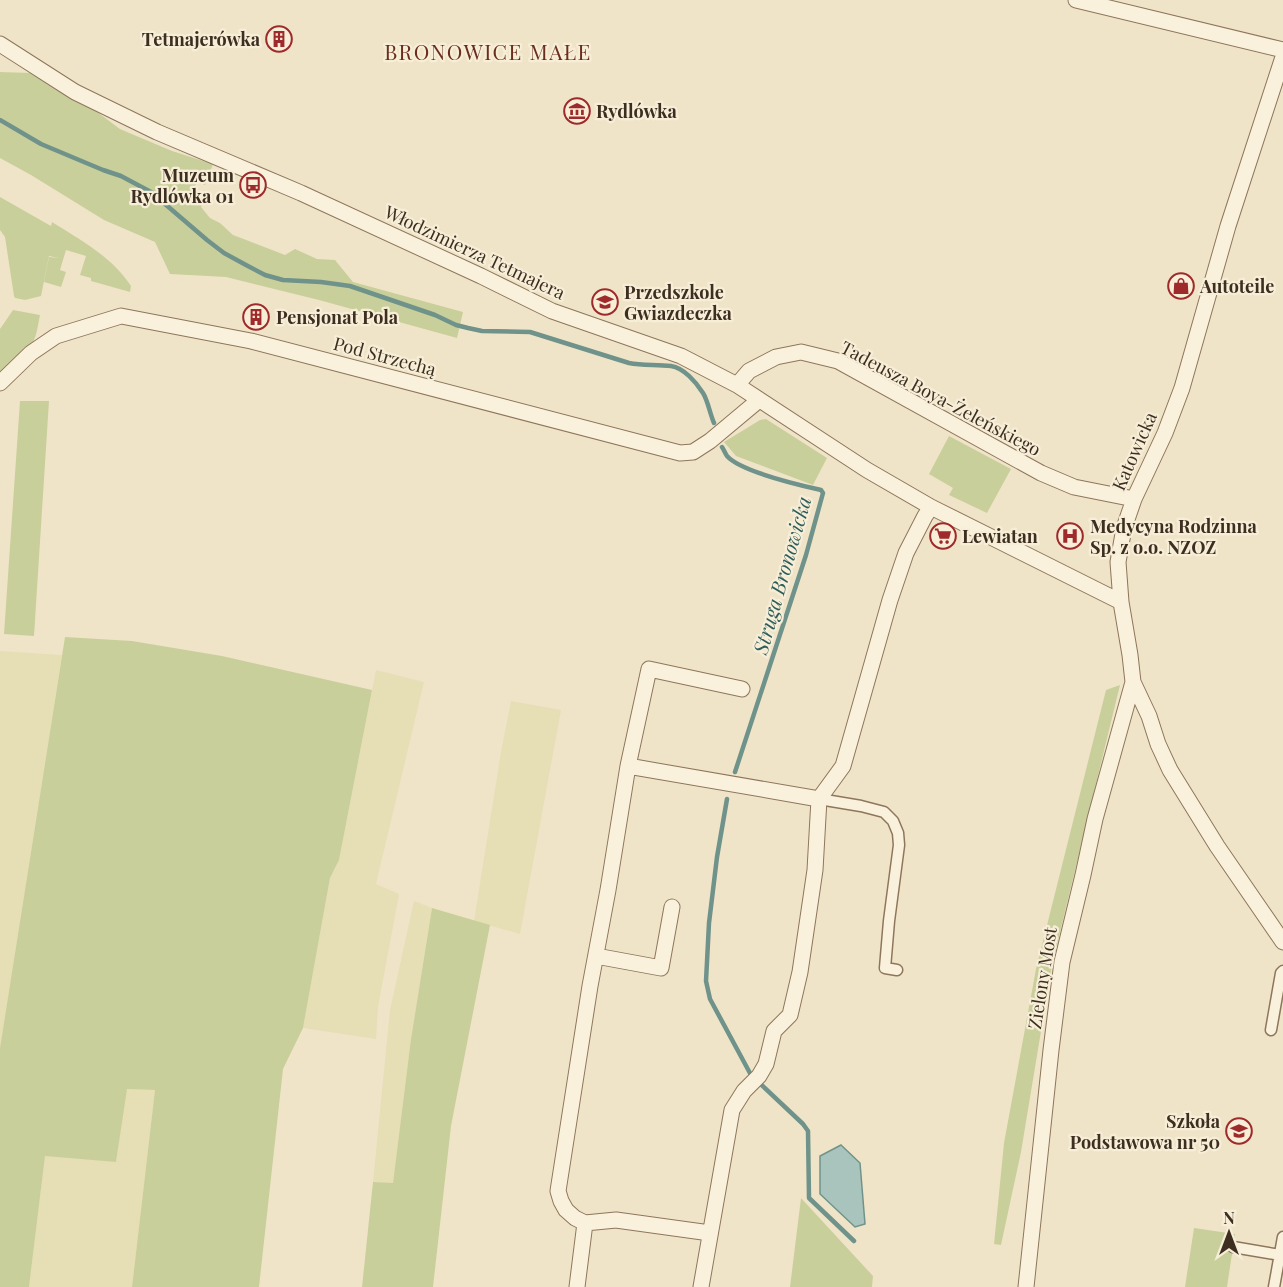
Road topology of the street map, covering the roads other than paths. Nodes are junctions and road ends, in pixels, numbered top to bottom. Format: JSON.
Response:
{"nodes":[{"id":1,"x":1076,"y":0,"type":"edge"},
{"id":2,"x":0,"y":44,"type":"edge"},
{"id":3,"x":1283,"y":50,"type":"edge"},
{"id":4,"x":1283,"y":57,"type":"edge"},
{"id":5,"x":0,"y":383,"type":"edge"},
{"id":6,"x":737,"y":385,"type":"junction"},
{"id":7,"x":759,"y":400,"type":"junction"},
{"id":8,"x":1134,"y":499,"type":"junction"},
{"id":9,"x":931,"y":507,"type":"junction"},
{"id":10,"x":1121,"y":602,"type":"junction"},
{"id":11,"x":1133,"y":682,"type":"junction"},
{"id":12,"x":742,"y":689,"type":"dead end"},
{"id":13,"x":628,"y":766,"type":"junction"},
{"id":14,"x":819,"y":799,"type":"junction"},
{"id":15,"x":672,"y":907,"type":"dead end"},
{"id":16,"x":1283,"y":942,"type":"edge"},
{"id":17,"x":596,"y":956,"type":"junction"},
{"id":18,"x":897,"y":970,"type":"dead end"},
{"id":19,"x":1283,"y":971,"type":"edge"},
{"id":20,"x":1271,"y":1030,"type":"dead end"},
{"id":21,"x":585,"y":1223,"type":"junction"},
{"id":22,"x":710,"y":1233,"type":"junction"},
{"id":23,"x":1283,"y":1237,"type":"edge"},
{"id":24,"x":1233,"y":1247,"type":"dead end"},
{"id":25,"x":1280,"y":1255,"type":"junction"},
{"id":26,"x":577,"y":1287,"type":"edge"},
{"id":27,"x":701,"y":1287,"type":"edge"},
{"id":28,"x":1026,"y":1287,"type":"edge"},
{"id":29,"x":1274,"y":1287,"type":"edge"}],
"edges":[{"from":1,"to":3,"type":"street"},
{"from":2,"to":6,"type":"street","name":"Włodzimierza Tetmajera"},
{"from":4,"to":8,"type":"street","name":"Katowicka"},
{"from":5,"to":7,"type":"street","name":"Pod Strzechą"},
{"from":6,"to":7,"type":"street","name":"Włodzimierza Tetmajera"},
{"from":6,"to":8,"type":"street","name":"Tadeusza Boya-Żeleńskiego"},
{"from":7,"to":9,"type":"street","name":"Włodzimierza Tetmajera"},
{"from":8,"to":10,"type":"street","name":"Katowicka"},
{"from":9,"to":10,"type":"street","name":"Włodzimierza Tetmajera"},
{"from":9,"to":14,"type":"street"},
{"from":10,"to":11,"type":"street","name":"Katowicka"},
{"from":11,"to":16,"type":"street","name":"Katowicka"},
{"from":11,"to":28,"type":"street","name":"Zielony Most"},
{"from":12,"to":13,"type":"street"},
{"from":13,"to":14,"type":"street"},
{"from":13,"to":17,"type":"street"},
{"from":14,"to":18,"type":"street"},
{"from":14,"to":22,"type":"street"},
{"from":15,"to":17,"type":"street"},
{"from":17,"to":21,"type":"street"},
{"from":19,"to":20,"type":"street"},
{"from":21,"to":22,"type":"street"},
{"from":21,"to":26,"type":"street"},
{"from":22,"to":27,"type":"street"},
{"from":23,"to":25,"type":"street"},
{"from":24,"to":25,"type":"street"},
{"from":25,"to":29,"type":"street"}]}
